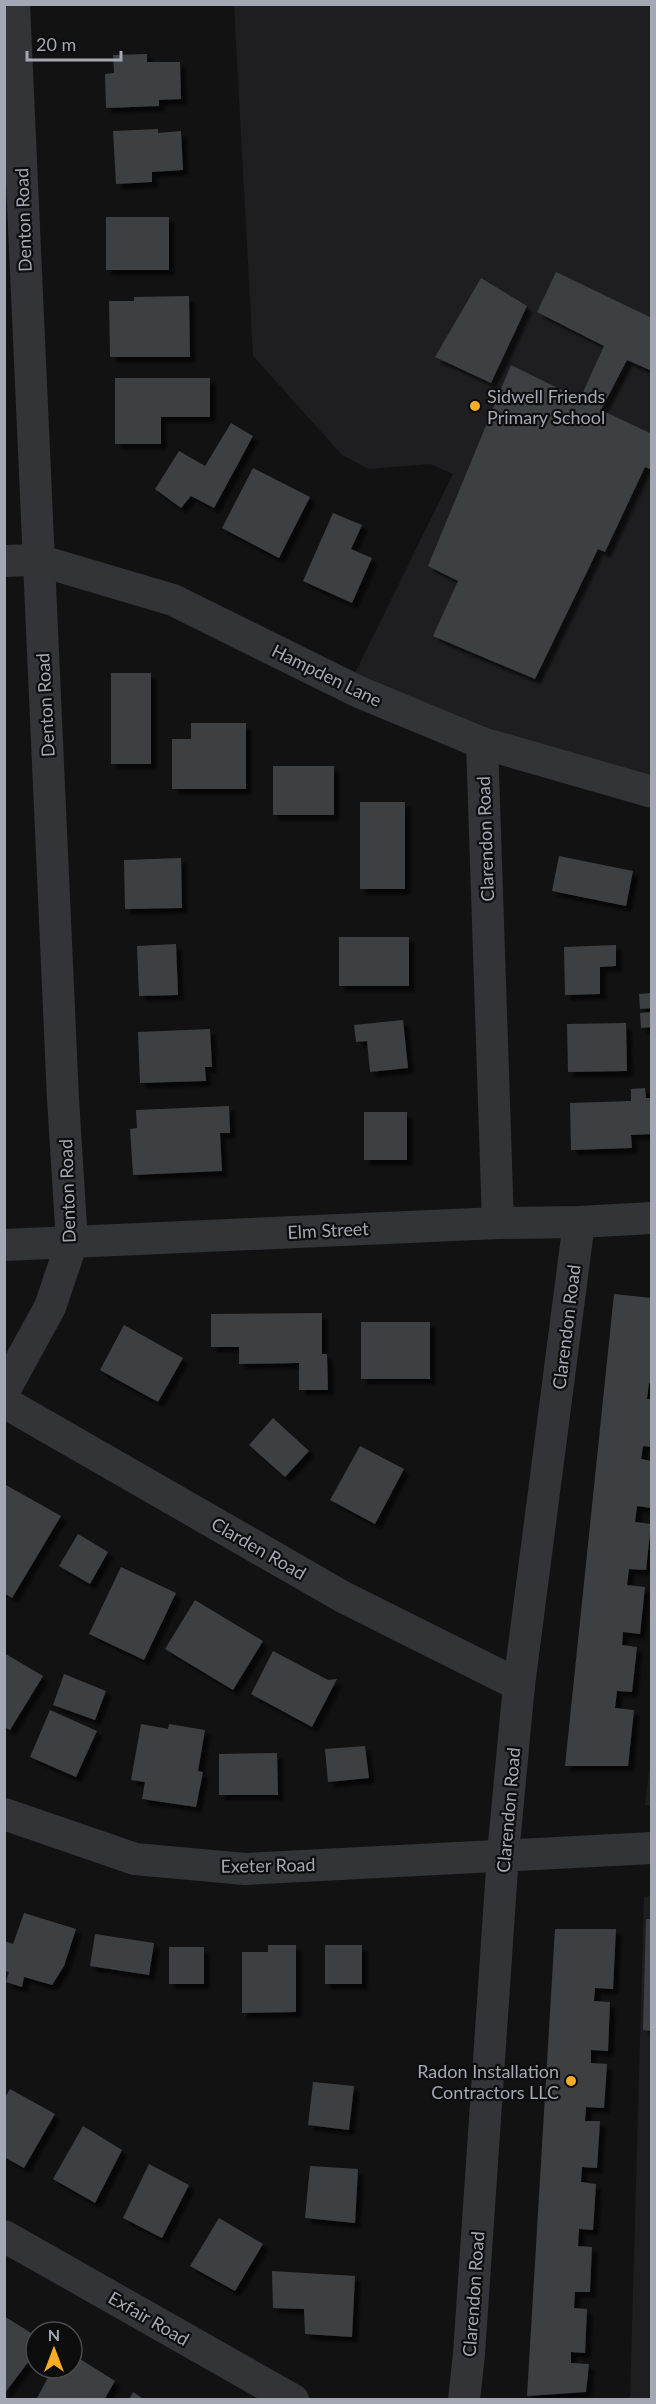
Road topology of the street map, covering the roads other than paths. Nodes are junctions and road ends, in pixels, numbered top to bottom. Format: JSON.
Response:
{"nodes":[{"id":1,"x":14,"y":4,"type":"edge"},
{"id":2,"x":38,"y":560,"type":"junction"},
{"id":3,"x":4,"y":561,"type":"edge"},
{"id":4,"x":482,"y":743,"type":"junction"},
{"id":5,"x":651,"y":792,"type":"edge"},
{"id":6,"x":651,"y":1218,"type":"edge"},
{"id":7,"x":579,"y":1222,"type":"junction"},
{"id":8,"x":498,"y":1223,"type":"junction"},
{"id":9,"x":72,"y":1242,"type":"junction"},
{"id":10,"x":4,"y":1245,"type":"edge"},
{"id":11,"x":4,"y":1391,"type":"edge"},
{"id":12,"x":4,"y":1402,"type":"edge"},
{"id":13,"x":519,"y":1686,"type":"junction"},
{"id":14,"x":4,"y":1814,"type":"edge"},
{"id":15,"x":651,"y":1848,"type":"edge"},
{"id":16,"x":503,"y":1854,"type":"junction"},
{"id":17,"x":4,"y":2236,"type":"edge"},
{"id":18,"x":293,"y":2400,"type":"edge"},
{"id":19,"x":464,"y":2400,"type":"edge"}],
"edges":[{"from":1,"to":2,"type":"street","name":"Denton Road"},
{"from":2,"to":3,"type":"street","name":"Hampden Lane"},
{"from":2,"to":4,"type":"street","name":"Hampden Lane"},
{"from":2,"to":9,"type":"street","name":"Denton Road"},
{"from":4,"to":5,"type":"street","name":"Hampden Lane"},
{"from":4,"to":8,"type":"street","name":"Clarendon Road"},
{"from":6,"to":7,"type":"street","name":"Elm Street"},
{"from":7,"to":8,"type":"street","name":"Elm Street"},
{"from":7,"to":13,"type":"street","name":"Clarendon Road"},
{"from":8,"to":9,"type":"street","name":"Elm Street"},
{"from":9,"to":10,"type":"street","name":"Elm Street"},
{"from":9,"to":11,"type":"street","name":"Denton Road"},
{"from":12,"to":13,"type":"street","name":"Clarden Road"},
{"from":13,"to":16,"type":"street","name":"Clarendon Road"},
{"from":14,"to":16,"type":"street","name":"Exeter Road"},
{"from":15,"to":16,"type":"street","name":"Exeter Road"},
{"from":16,"to":19,"type":"street","name":"Clarendon Road"},
{"from":17,"to":18,"type":"street","name":"Exfair Road"}]}
